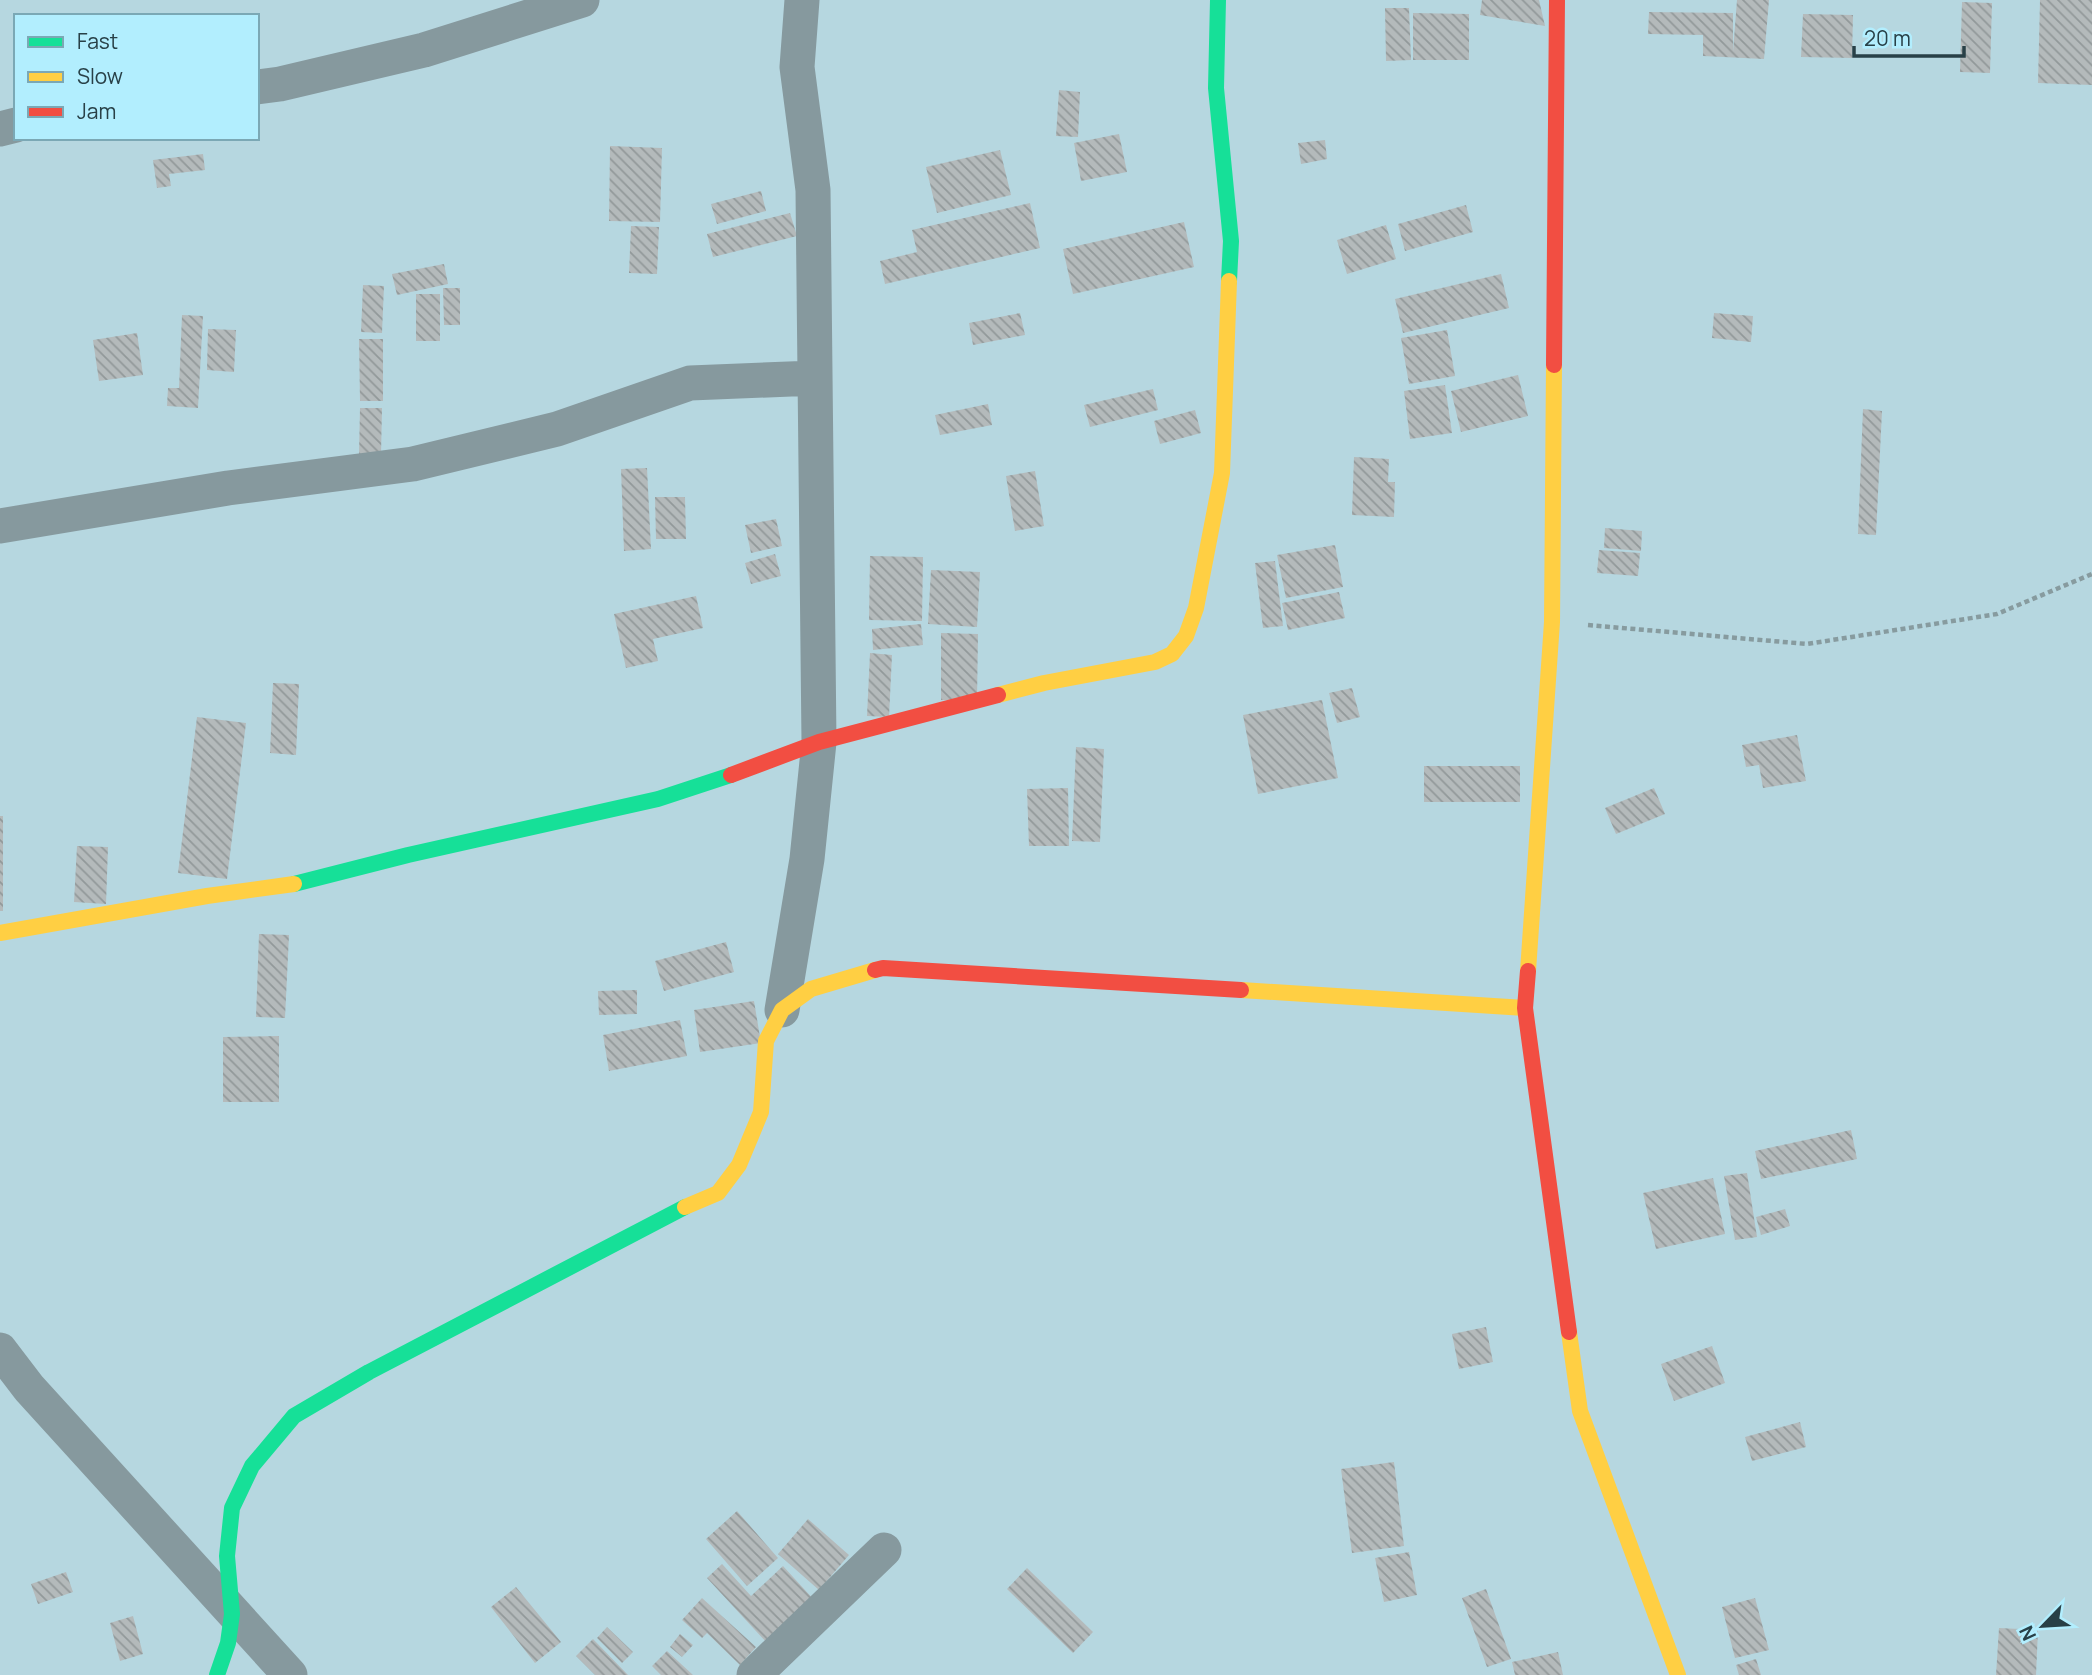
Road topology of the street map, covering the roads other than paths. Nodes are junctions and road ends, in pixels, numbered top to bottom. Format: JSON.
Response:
{"nodes":[{"id":1,"x":582,"y":0,"type":"edge"},
{"id":2,"x":802,"y":0,"type":"edge"},
{"id":3,"x":1218,"y":0,"type":"edge"},
{"id":4,"x":1557,"y":0,"type":"edge"},
{"id":5,"x":259,"y":87,"type":"edge"},
{"id":6,"x":815,"y":378,"type":"junction"},
{"id":7,"x":0,"y":526,"type":"edge"},
{"id":8,"x":819,"y":742,"type":"junction"},
{"id":9,"x":0,"y":933,"type":"edge"},
{"id":10,"x":1525,"y":1008,"type":"junction"},
{"id":11,"x":782,"y":1010,"type":"junction"},
{"id":12,"x":0,"y":1350,"type":"edge"},
{"id":13,"x":884,"y":1550,"type":"dead end"},
{"id":14,"x":232,"y":1614,"type":"junction"},
{"id":15,"x":217,"y":1675,"type":"edge"},
{"id":16,"x":290,"y":1675,"type":"edge"},
{"id":17,"x":754,"y":1675,"type":"edge"},
{"id":18,"x":1678,"y":1675,"type":"edge"}],
"edges":[{"from":1,"to":5,"type":"street"},
{"from":2,"to":6,"type":"street"},
{"from":3,"to":8,"type":"street"},
{"from":4,"to":10,"type":"street"},
{"from":6,"to":7,"type":"street"},
{"from":6,"to":8,"type":"street"},
{"from":8,"to":9,"type":"street"},
{"from":8,"to":11,"type":"street"},
{"from":10,"to":11,"type":"street"},
{"from":10,"to":18,"type":"street"},
{"from":11,"to":14,"type":"street"},
{"from":12,"to":14,"type":"street"},
{"from":13,"to":17,"type":"street"},
{"from":14,"to":15,"type":"street"},
{"from":14,"to":16,"type":"street"}]}
